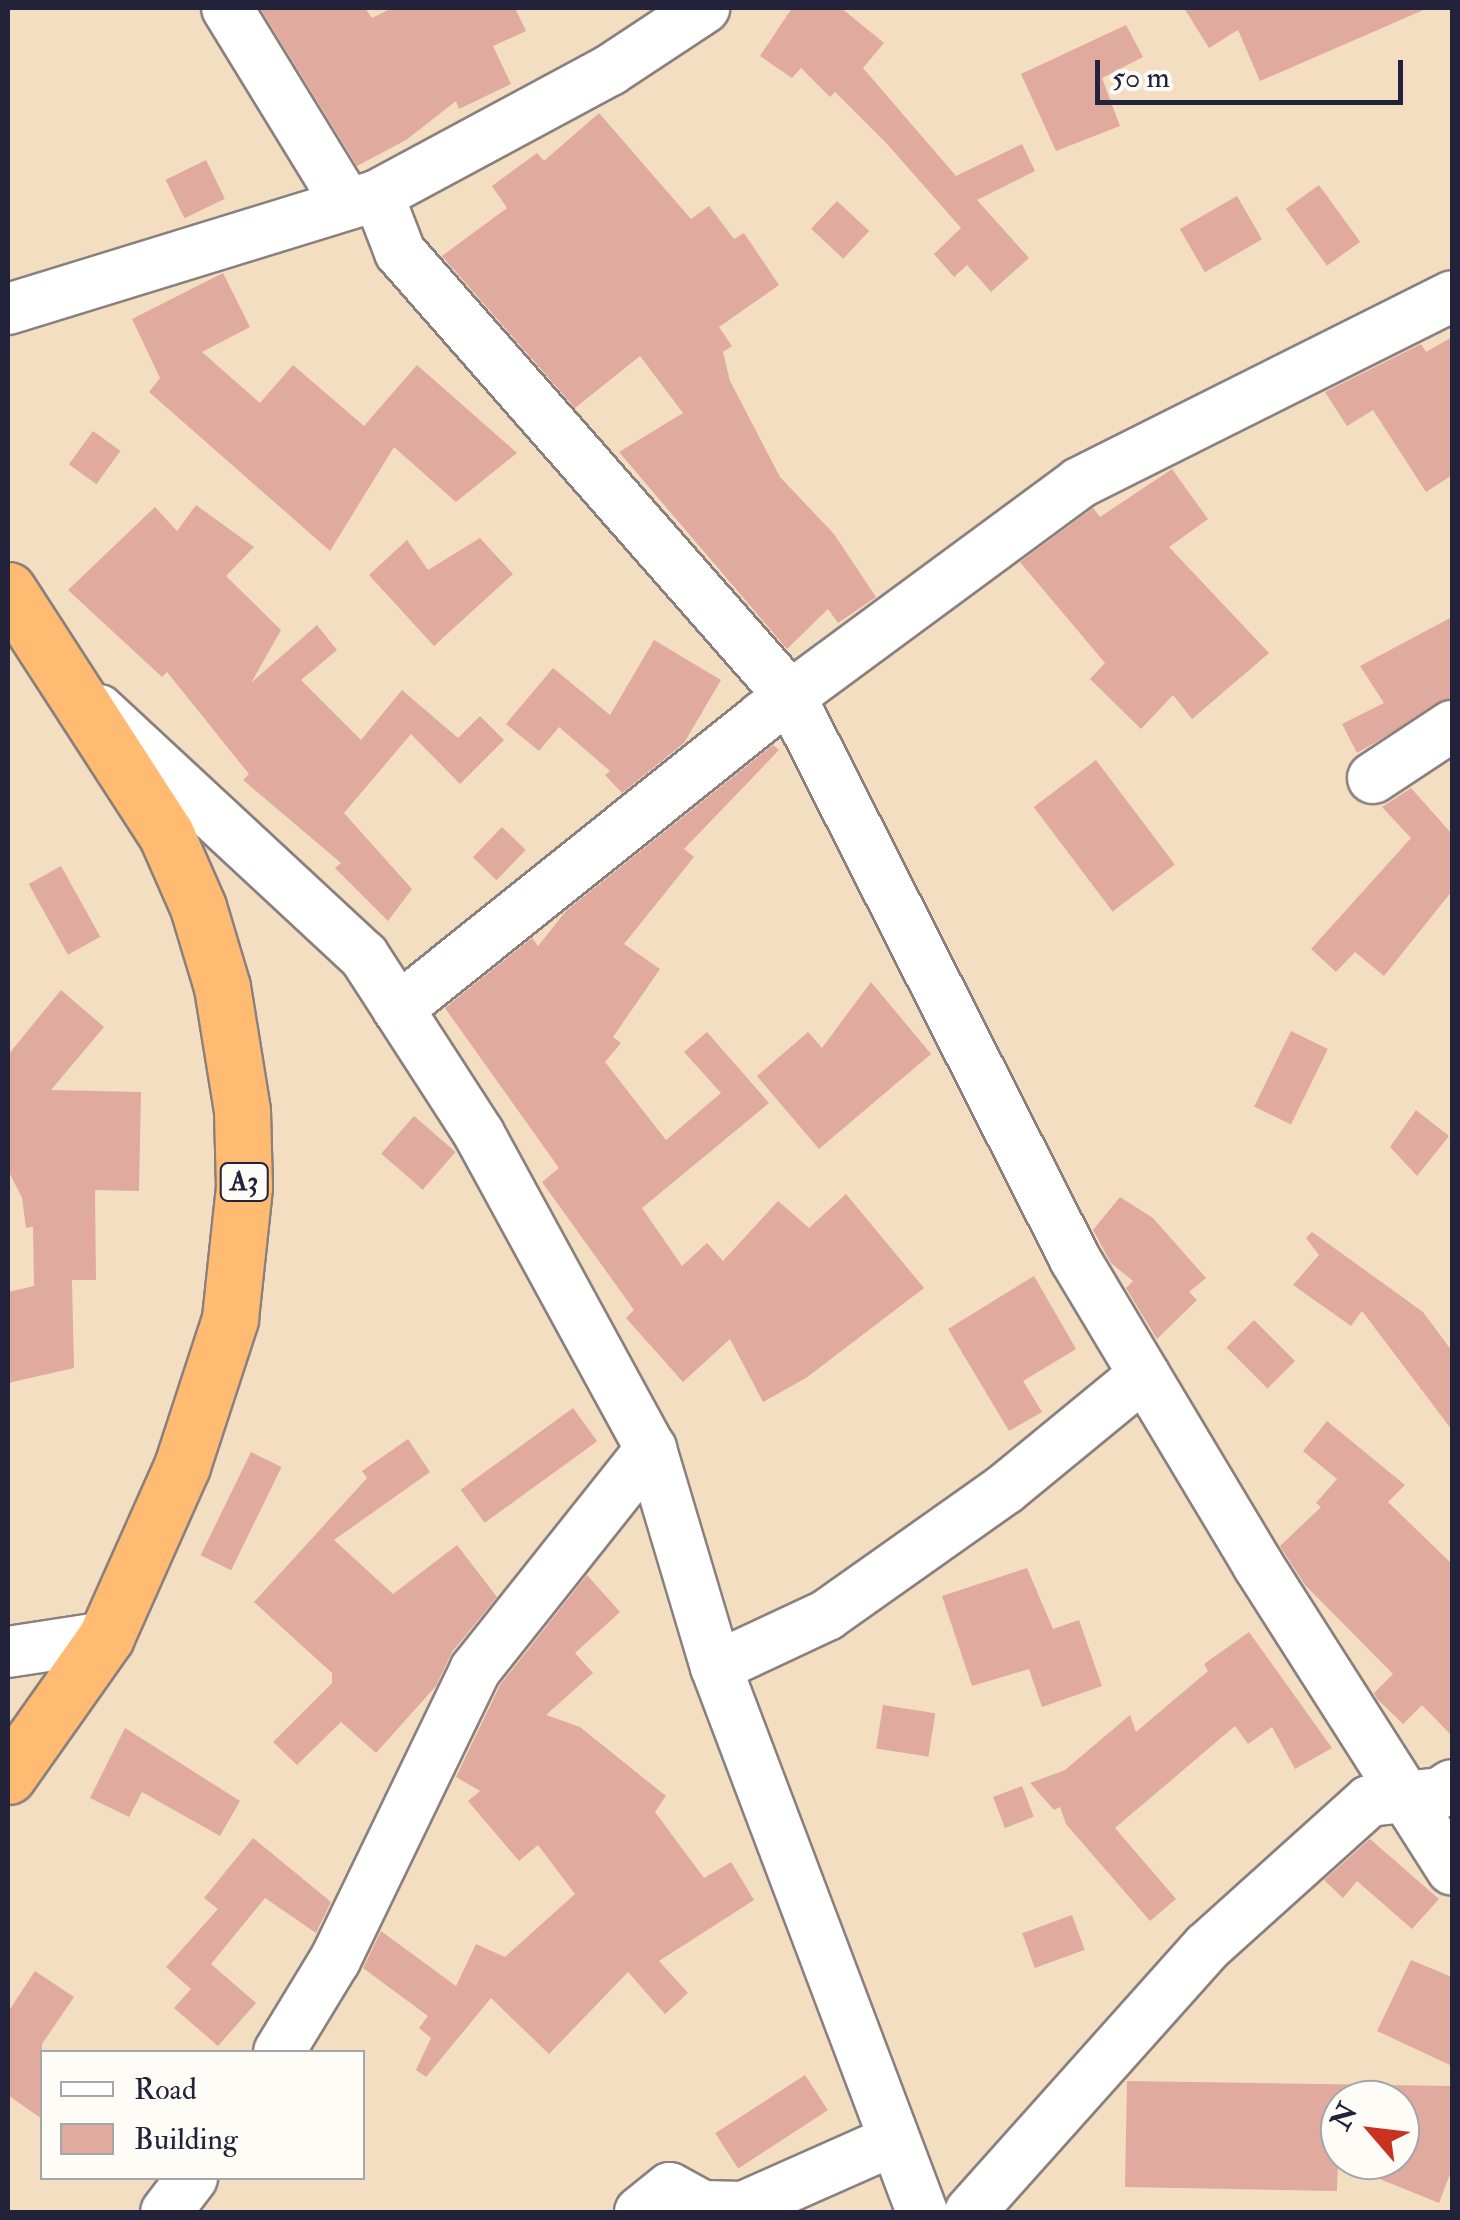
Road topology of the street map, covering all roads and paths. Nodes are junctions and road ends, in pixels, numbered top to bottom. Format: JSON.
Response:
{"nodes":[{"id":1,"x":228,"y":8,"type":"edge"},
{"id":2,"x":676,"y":15,"type":"edge"},
{"id":3,"x":363,"y":200,"type":"junction"},
{"id":4,"x":1452,"y":296,"type":"edge"},
{"id":5,"x":8,"y":309,"type":"edge"},
{"id":6,"x":8,"y":590,"type":"edge"},
{"id":7,"x":77,"y":689,"type":"junction"},
{"id":8,"x":790,"y":696,"type":"junction"},
{"id":9,"x":1452,"y":726,"type":"edge"},
{"id":10,"x":1374,"y":778,"type":"dead end"},
{"id":11,"x":398,"y":1009,"type":"junction"},
{"id":12,"x":1144,"y":1375,"type":"junction"},
{"id":13,"x":652,"y":1449,"type":"junction"},
{"id":14,"x":106,"y":1636,"type":"junction"},
{"id":15,"x":8,"y":1652,"type":"edge"},
{"id":16,"x":716,"y":1668,"type":"junction"},
{"id":17,"x":8,"y":1776,"type":"edge"},
{"id":18,"x":1452,"y":1785,"type":"edge"},
{"id":19,"x":1403,"y":1797,"type":"junction"},
{"id":20,"x":1452,"y":1869,"type":"edge"},
{"id":21,"x":280,"y":2050,"type":"edge"},
{"id":22,"x":894,"y":2140,"type":"junction"},
{"id":23,"x":190,"y":2180,"type":"edge"},
{"id":24,"x":166,"y":2212,"type":"edge"},
{"id":25,"x":640,"y":2212,"type":"edge"},
{"id":26,"x":922,"y":2212,"type":"edge"},
{"id":27,"x":970,"y":2212,"type":"edge"}],
"edges":[{"from":1,"to":3,"type":"street"},
{"from":2,"to":3,"type":"street"},
{"from":3,"to":5,"type":"street"},
{"from":3,"to":8,"type":"street"},
{"from":4,"to":8,"type":"street"},
{"from":6,"to":7,"type":"highway","number":"A3"},
{"from":7,"to":11,"type":"street"},
{"from":7,"to":14,"type":"highway","number":"A3"},
{"from":8,"to":11,"type":"street"},
{"from":8,"to":12,"type":"street"},
{"from":9,"to":10,"type":"street"},
{"from":11,"to":13,"type":"street"},
{"from":12,"to":16,"type":"street"},
{"from":12,"to":19,"type":"street"},
{"from":13,"to":16,"type":"street"},
{"from":13,"to":21,"type":"street"},
{"from":14,"to":15,"type":"street"},
{"from":14,"to":17,"type":"highway","number":"A3"},
{"from":16,"to":22,"type":"street"},
{"from":18,"to":19,"type":"street"},
{"from":19,"to":20,"type":"street"},
{"from":19,"to":27,"type":"street"},
{"from":22,"to":25,"type":"street"},
{"from":22,"to":26,"type":"street"},
{"from":23,"to":24,"type":"street"}]}
